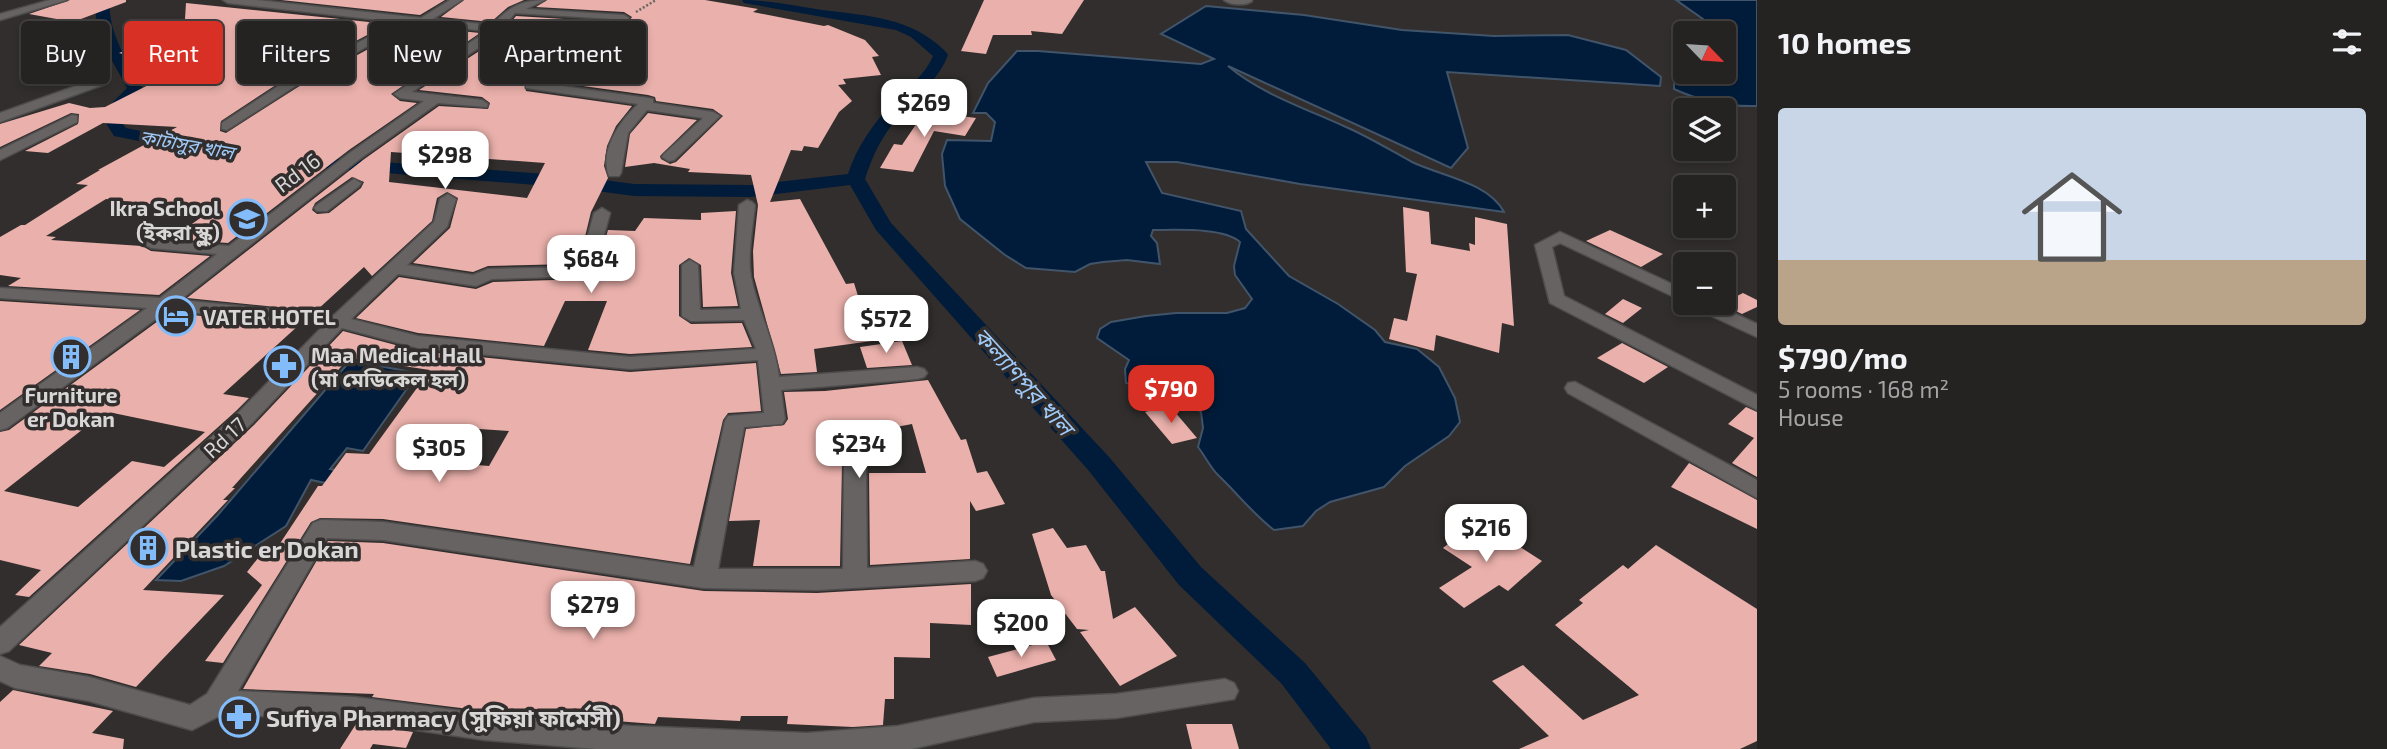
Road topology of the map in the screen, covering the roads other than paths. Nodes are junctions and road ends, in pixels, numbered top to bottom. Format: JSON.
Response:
{"nodes":[{"id":1,"x":62,"y":0,"type":"edge"},
{"id":2,"x":228,"y":0,"type":"edge"},
{"id":3,"x":364,"y":0,"type":"edge"},
{"id":4,"x":457,"y":0,"type":"edge"},
{"id":5,"x":540,"y":0,"type":"edge"},
{"id":6,"x":1229,"y":0,"type":"edge"},
{"id":7,"x":1247,"y":1,"type":"edge"},
{"id":8,"x":262,"y":2,"type":"edge"},
{"id":9,"x":511,"y":11,"type":"junction"},
{"id":10,"x":344,"y":13,"type":"junction"},
{"id":11,"x":0,"y":17,"type":"edge"},
{"id":12,"x":624,"y":18,"type":"dead end"},
{"id":13,"x":406,"y":21,"type":"edge"},
{"id":14,"x":423,"y":21,"type":"edge"},
{"id":15,"x":502,"y":21,"type":"edge"},
{"id":16,"x":369,"y":41,"type":"edge"},
{"id":17,"x":480,"y":41,"type":"edge"},
{"id":18,"x":94,"y":84,"type":"edge"},
{"id":19,"x":531,"y":84,"type":"edge"},
{"id":20,"x":435,"y":99,"type":"junction"},
{"id":21,"x":482,"y":104,"type":"dead end"},
{"id":22,"x":644,"y":106,"type":"junction"},
{"id":23,"x":0,"y":118,"type":"edge"},
{"id":24,"x":72,"y":119,"type":"dead end"},
{"id":25,"x":227,"y":126,"type":"dead end"},
{"id":26,"x":0,"y":156,"type":"edge"},
{"id":27,"x":669,"y":157,"type":"dead end"},
{"id":28,"x":614,"y":173,"type":"dead end"},
{"id":29,"x":354,"y":183,"type":"dead end"},
{"id":30,"x":448,"y":199,"type":"dead end"},
{"id":31,"x":747,"y":205,"type":"dead end"},
{"id":32,"x":322,"y":208,"type":"dead end"},
{"id":33,"x":601,"y":213,"type":"dead end"},
{"id":34,"x":151,"y":243,"type":"dead end"},
{"id":35,"x":232,"y":251,"type":"junction"},
{"id":36,"x":690,"y":265,"type":"dead end"},
{"id":37,"x":394,"y":268,"type":"junction"},
{"id":38,"x":1673,"y":291,"type":"edge"},
{"id":39,"x":0,"y":293,"type":"edge"},
{"id":40,"x":164,"y":304,"type":"junction"},
{"id":41,"x":751,"y":314,"type":"junction"},
{"id":42,"x":1723,"y":315,"type":"edge"},
{"id":43,"x":338,"y":321,"type":"junction"},
{"id":44,"x":1757,"y":331,"type":"edge"},
{"id":45,"x":767,"y":354,"type":"junction"},
{"id":46,"x":917,"y":373,"type":"dead end"},
{"id":47,"x":771,"y":384,"type":"junction"},
{"id":48,"x":1575,"y":388,"type":"dead end"},
{"id":49,"x":1757,"y":403,"type":"edge"},
{"id":50,"x":0,"y":423,"type":"edge"},
{"id":51,"x":855,"y":465,"type":"dead end"},
{"id":52,"x":1757,"y":489,"type":"edge"},
{"id":53,"x":975,"y":571,"type":"dead end"},
{"id":54,"x":855,"y":576,"type":"junction"},
{"id":55,"x":704,"y":578,"type":"junction"},
{"id":56,"x":0,"y":643,"type":"edge"},
{"id":57,"x":5,"y":677,"type":"edge"},
{"id":58,"x":1225,"y":691,"type":"dead end"},
{"id":59,"x":217,"y":703,"type":"junction"}],
"edges":[{"from":1,"to":11,"type":"street"},
{"from":2,"to":8,"type":"street"},
{"from":3,"to":10,"type":"street"},
{"from":4,"to":14,"type":"street"},
{"from":5,"to":9,"type":"street"},
{"from":6,"to":7,"type":"street"},
{"from":8,"to":10,"type":"street"},
{"from":9,"to":12,"type":"street"},
{"from":9,"to":15,"type":"street"},
{"from":10,"to":13,"type":"street"},
{"from":16,"to":25,"type":"street"},
{"from":17,"to":20,"type":"street"},
{"from":18,"to":23,"type":"street"},
{"from":19,"to":22,"type":"street"},
{"from":20,"to":21,"type":"street"},
{"from":20,"to":35,"type":"street","name":"Rd 16"},
{"from":22,"to":27,"type":"street"},
{"from":22,"to":28,"type":"street"},
{"from":24,"to":26,"type":"street"},
{"from":29,"to":32,"type":"street"},
{"from":30,"to":37,"type":"street","name":"Rd 17"},
{"from":31,"to":41,"type":"street"},
{"from":33,"to":37,"type":"street"},
{"from":34,"to":35,"type":"street"},
{"from":35,"to":40,"type":"street","name":"Rd 16"},
{"from":36,"to":41,"type":"street"},
{"from":37,"to":43,"type":"street","name":"Rd 17"},
{"from":38,"to":49,"type":"street"},
{"from":39,"to":40,"type":"street"},
{"from":40,"to":43,"type":"street"},
{"from":40,"to":50,"type":"street","name":"Rd 16"},
{"from":41,"to":45,"type":"street"},
{"from":42,"to":44,"type":"street"},
{"from":43,"to":45,"type":"street"},
{"from":43,"to":56,"type":"street","name":"Rd 17"},
{"from":45,"to":47,"type":"street"},
{"from":46,"to":47,"type":"street"},
{"from":47,"to":55,"type":"street"},
{"from":48,"to":52,"type":"street"},
{"from":51,"to":54,"type":"street"},
{"from":53,"to":54,"type":"street"},
{"from":54,"to":55,"type":"street"},
{"from":55,"to":59,"type":"street"},
{"from":57,"to":59,"type":"street"},
{"from":58,"to":59,"type":"street"}]}
